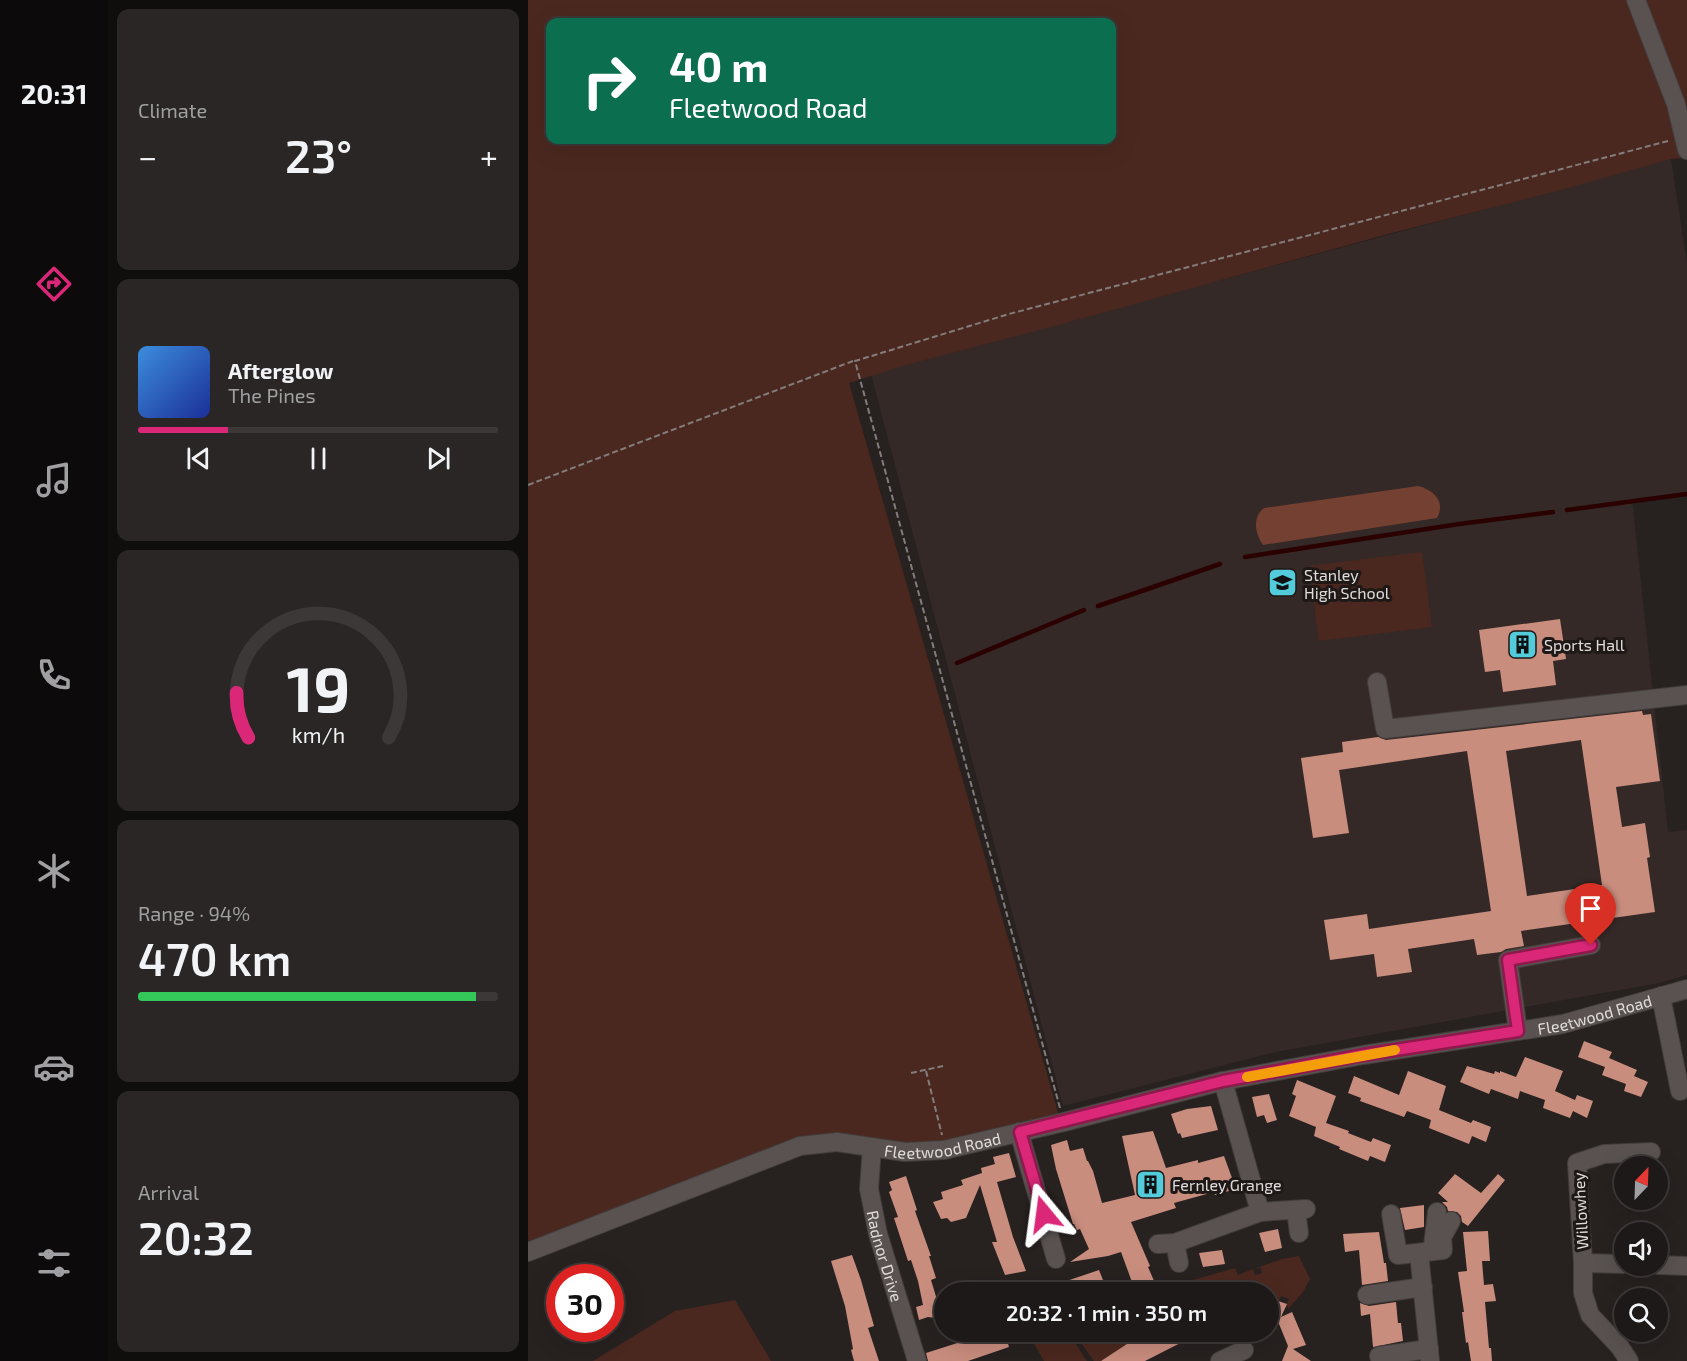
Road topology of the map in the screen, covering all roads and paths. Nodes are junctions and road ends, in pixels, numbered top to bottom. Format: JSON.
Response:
{"nodes":[{"id":1,"x":1636,"y":0,"type":"edge"},
{"id":2,"x":1686,"y":143,"type":"edge"},
{"id":3,"x":855,"y":361,"type":"junction"},
{"id":4,"x":528,"y":485,"type":"edge"},
{"id":5,"x":1377,"y":682,"type":"dead end"},
{"id":6,"x":1687,"y":695,"type":"edge"},
{"id":7,"x":1591,"y":945,"type":"dead end"},
{"id":8,"x":1687,"y":989,"type":"edge"},
{"id":9,"x":1660,"y":996,"type":"junction"},
{"id":10,"x":1518,"y":1031,"type":"junction"},
{"id":11,"x":943,"y":1066,"type":"dead end"},
{"id":12,"x":926,"y":1071,"type":"junction"},
{"id":13,"x":911,"y":1073,"type":"dead end"},
{"id":14,"x":1223,"y":1081,"type":"junction"},
{"id":15,"x":1680,"y":1091,"type":"dead end"},
{"id":16,"x":1064,"y":1122,"type":"junction"},
{"id":17,"x":1020,"y":1132,"type":"junction"},
{"id":18,"x":872,"y":1148,"type":"junction"},
{"id":19,"x":944,"y":1150,"type":"junction"},
{"id":20,"x":1651,"y":1152,"type":"dead end"},
{"id":21,"x":1260,"y":1212,"type":"junction"},
{"id":22,"x":1391,"y":1214,"type":"dead end"},
{"id":23,"x":1299,"y":1233,"type":"dead end"},
{"id":24,"x":528,"y":1252,"type":"edge"},
{"id":25,"x":1056,"y":1259,"type":"dead end"},
{"id":26,"x":1179,"y":1263,"type":"dead end"},
{"id":27,"x":1583,"y":1263,"type":"junction"},
{"id":28,"x":1614,"y":1264,"type":"edge"},
{"id":29,"x":1668,"y":1265,"type":"edge"},
{"id":30,"x":1687,"y":1266,"type":"edge"},
{"id":31,"x":1423,"y":1287,"type":"junction"},
{"id":32,"x":1367,"y":1295,"type":"dead end"},
{"id":33,"x":1244,"y":1350,"type":"dead end"},
{"id":34,"x":1430,"y":1355,"type":"edge"},
{"id":35,"x":1379,"y":1356,"type":"dead end"},
{"id":36,"x":917,"y":1361,"type":"edge"},
{"id":37,"x":1220,"y":1361,"type":"edge"},
{"id":38,"x":1629,"y":1361,"type":"edge"}],
"edges":[{"from":1,"to":2,"type":"street"},
{"from":2,"to":3,"type":"path"},
{"from":3,"to":4,"type":"path"},
{"from":3,"to":16,"type":"path"},
{"from":5,"to":6,"type":"street"},
{"from":7,"to":10,"type":"street"},
{"from":8,"to":9,"type":"street","name":"Fleetwood Road"},
{"from":9,"to":10,"type":"street","name":"Fleetwood Road"},
{"from":9,"to":15,"type":"street"},
{"from":10,"to":14,"type":"street","name":"Fleetwood Road"},
{"from":11,"to":12,"type":"path"},
{"from":12,"to":13,"type":"path"},
{"from":12,"to":19,"type":"path"},
{"from":14,"to":16,"type":"street","name":"Fleetwood Road"},
{"from":14,"to":21,"type":"street"},
{"from":16,"to":17,"type":"street","name":"Fleetwood Road"},
{"from":17,"to":19,"type":"street","name":"Fleetwood Road"},
{"from":17,"to":25,"type":"street"},
{"from":18,"to":19,"type":"street","name":"Fleetwood Road"},
{"from":18,"to":24,"type":"street","name":"Fleetwood Road"},
{"from":18,"to":36,"type":"street","name":"Radnor Drive"},
{"from":20,"to":27,"type":"street","name":"Willowhey"},
{"from":21,"to":23,"type":"street"},
{"from":21,"to":26,"type":"street"},
{"from":22,"to":31,"type":"street"},
{"from":27,"to":28,"type":"street","name":"Willowhey"},
{"from":27,"to":38,"type":"street","name":"Willowhey"},
{"from":29,"to":30,"type":"street"},
{"from":31,"to":32,"type":"street"},
{"from":31,"to":34,"type":"street"},
{"from":33,"to":37,"type":"street"},
{"from":34,"to":35,"type":"street"}]}
